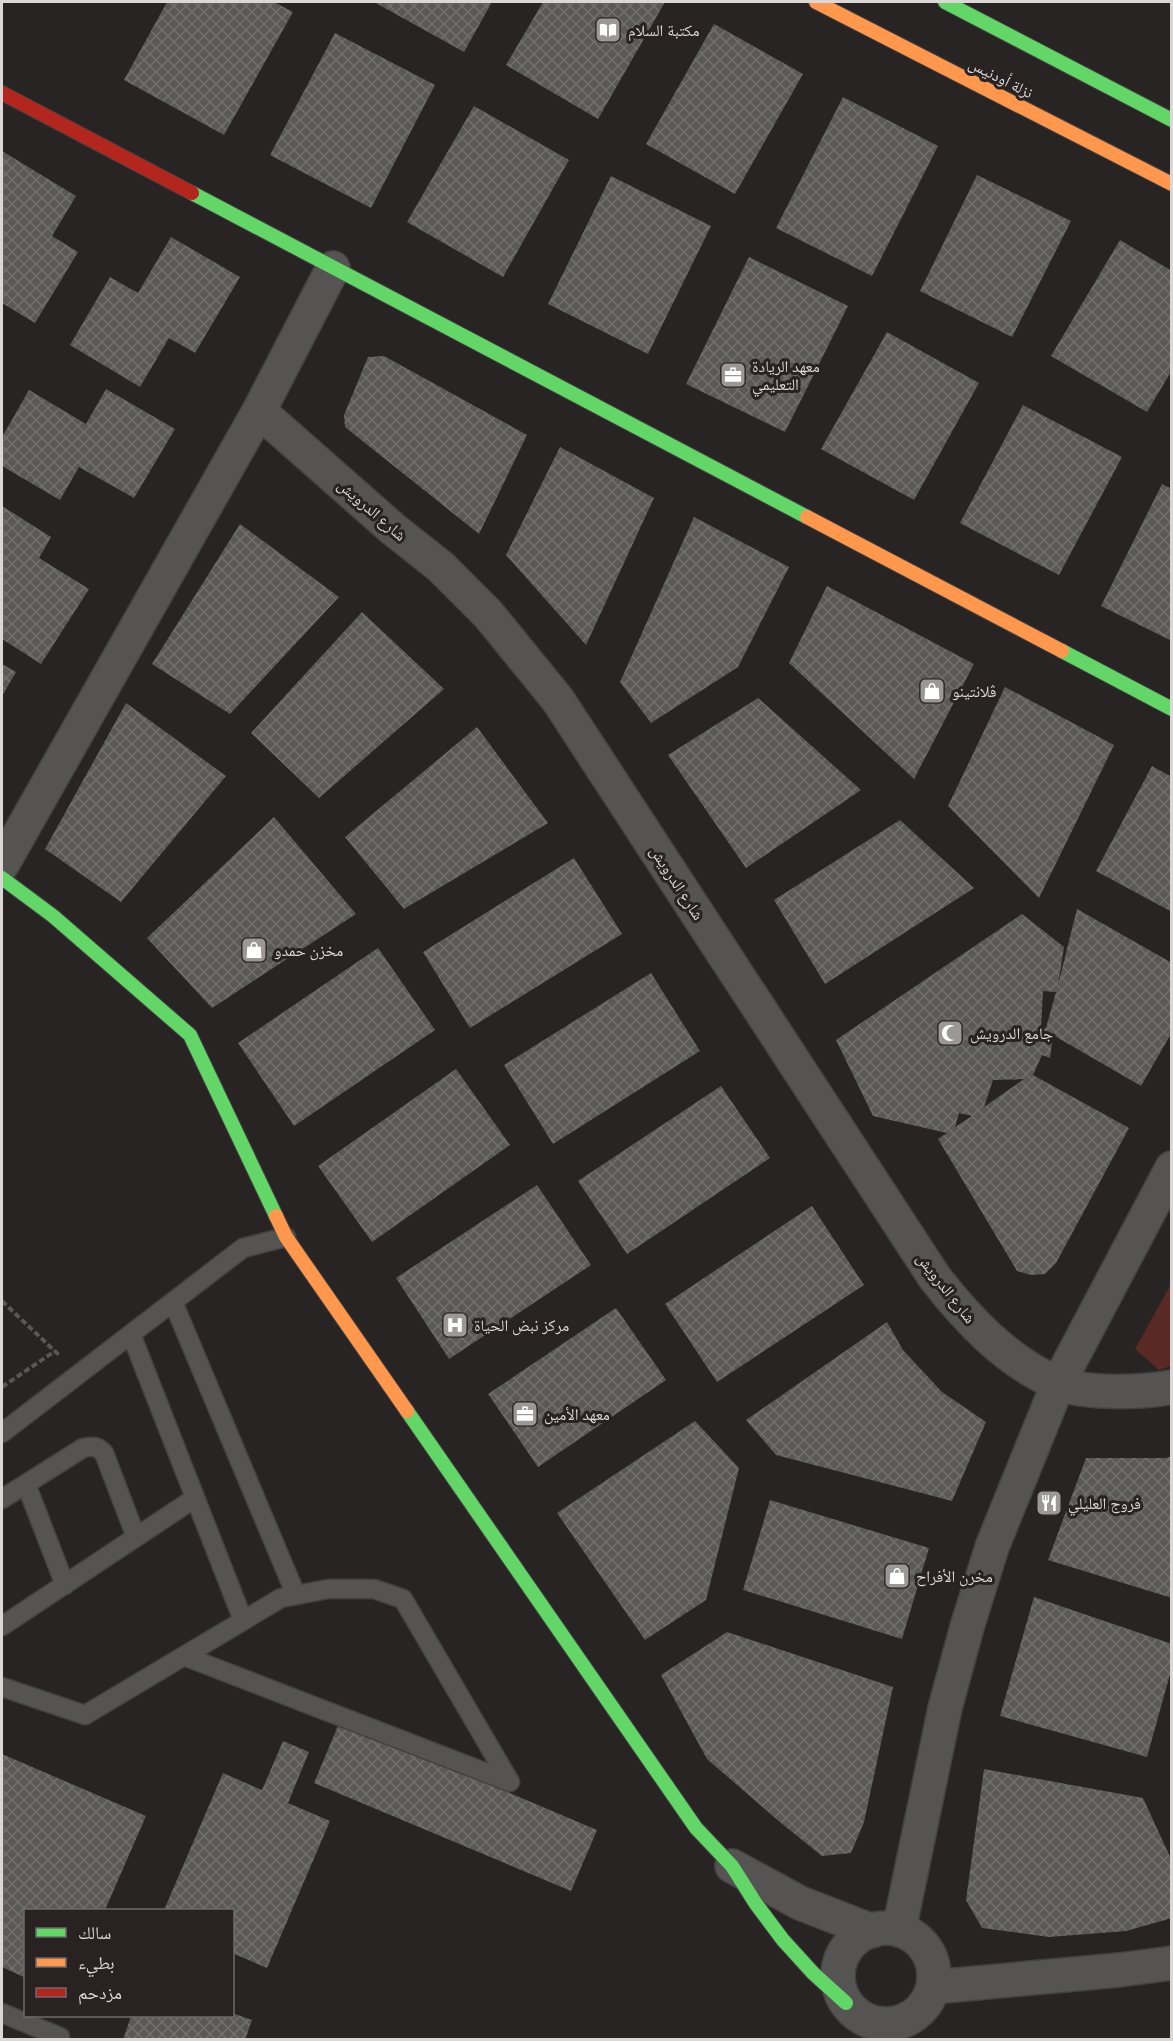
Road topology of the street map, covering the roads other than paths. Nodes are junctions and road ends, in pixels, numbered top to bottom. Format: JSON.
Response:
{"nodes":[{"id":1,"x":816,"y":2,"type":"edge"},
{"id":2,"x":945,"y":2,"type":"edge"},
{"id":3,"x":2,"y":93,"type":"edge"},
{"id":4,"x":1172,"y":120,"type":"edge"},
{"id":5,"x":1172,"y":184,"type":"edge"},
{"id":6,"x":333,"y":268,"type":"junction"},
{"id":7,"x":259,"y":411,"type":"junction"},
{"id":8,"x":1172,"y":710,"type":"edge"},
{"id":9,"x":2,"y":865,"type":"edge"},
{"id":10,"x":2,"y":878,"type":"edge"},
{"id":11,"x":1172,"y":1168,"type":"edge"},
{"id":12,"x":286,"y":1237,"type":"junction"},
{"id":13,"x":173,"y":1302,"type":"junction"},
{"id":14,"x":131,"y":1334,"type":"junction"},
{"id":15,"x":1058,"y":1384,"type":"junction"},
{"id":16,"x":1172,"y":1387,"type":"edge"},
{"id":17,"x":2,"y":1433,"type":"edge"},
{"id":18,"x":26,"y":1484,"type":"junction"},
{"id":19,"x":195,"y":1498,"type":"junction"},
{"id":20,"x":2,"y":1499,"type":"edge"},
{"id":21,"x":136,"y":1537,"type":"junction"},
{"id":22,"x":65,"y":1585,"type":"junction"},
{"id":23,"x":296,"y":1595,"type":"junction"},
{"id":24,"x":243,"y":1620,"type":"junction"},
{"id":25,"x":2,"y":1626,"type":"edge"},
{"id":26,"x":184,"y":1656,"type":"junction"},
{"id":27,"x":2,"y":1687,"type":"edge"},
{"id":28,"x":732,"y":1866,"type":"junction"},
{"id":29,"x":885,"y":1931,"type":"junction"},
{"id":30,"x":1172,"y":1963,"type":"edge"},
{"id":31,"x":928,"y":1996,"type":"junction"},
{"id":32,"x":2,"y":2013,"type":"edge"},
{"id":33,"x":855,"y":2019,"type":"edge"},
{"id":34,"x":60,"y":2037,"type":"dead end"},
{"id":35,"x":915,"y":2040,"type":"edge"}],
"edges":[{"from":1,"to":5,"type":"street","name":"نزلة أودنيس"},
{"from":2,"to":4,"type":"street"},
{"from":3,"to":6,"type":"street"},
{"from":6,"to":7,"type":"street"},
{"from":6,"to":8,"type":"street"},
{"from":7,"to":9,"type":"street"},
{"from":7,"to":15,"type":"street","name":"شارع الدرويش"},
{"from":10,"to":12,"type":"street"},
{"from":11,"to":15,"type":"street"},
{"from":12,"to":13,"type":"lane"},
{"from":12,"to":28,"type":"street"},
{"from":13,"to":14,"type":"lane"},
{"from":13,"to":23,"type":"lane"},
{"from":14,"to":17,"type":"lane"},
{"from":14,"to":19,"type":"lane"},
{"from":15,"to":16,"type":"street","name":"شارع الدرويش"},
{"from":15,"to":29,"type":"street"},
{"from":18,"to":20,"type":"lane"},
{"from":18,"to":21,"type":"lane"},
{"from":18,"to":22,"type":"lane"},
{"from":19,"to":21,"type":"lane"},
{"from":19,"to":24,"type":"lane"},
{"from":21,"to":22,"type":"lane"},
{"from":22,"to":25,"type":"lane"},
{"from":23,"to":24,"type":"lane"},
{"from":23,"to":26,"type":"lane"},
{"from":24,"to":26,"type":"lane"},
{"from":26,"to":27,"type":"lane"},
{"from":28,"to":29,"type":"street"},
{"from":28,"to":33,"type":"street"},
{"from":29,"to":31,"type":"street"},
{"from":29,"to":33,"type":"street"},
{"from":30,"to":31,"type":"street"},
{"from":31,"to":33,"type":"street"},
{"from":31,"to":35,"type":"street"},
{"from":32,"to":34,"type":"lane"}]}
